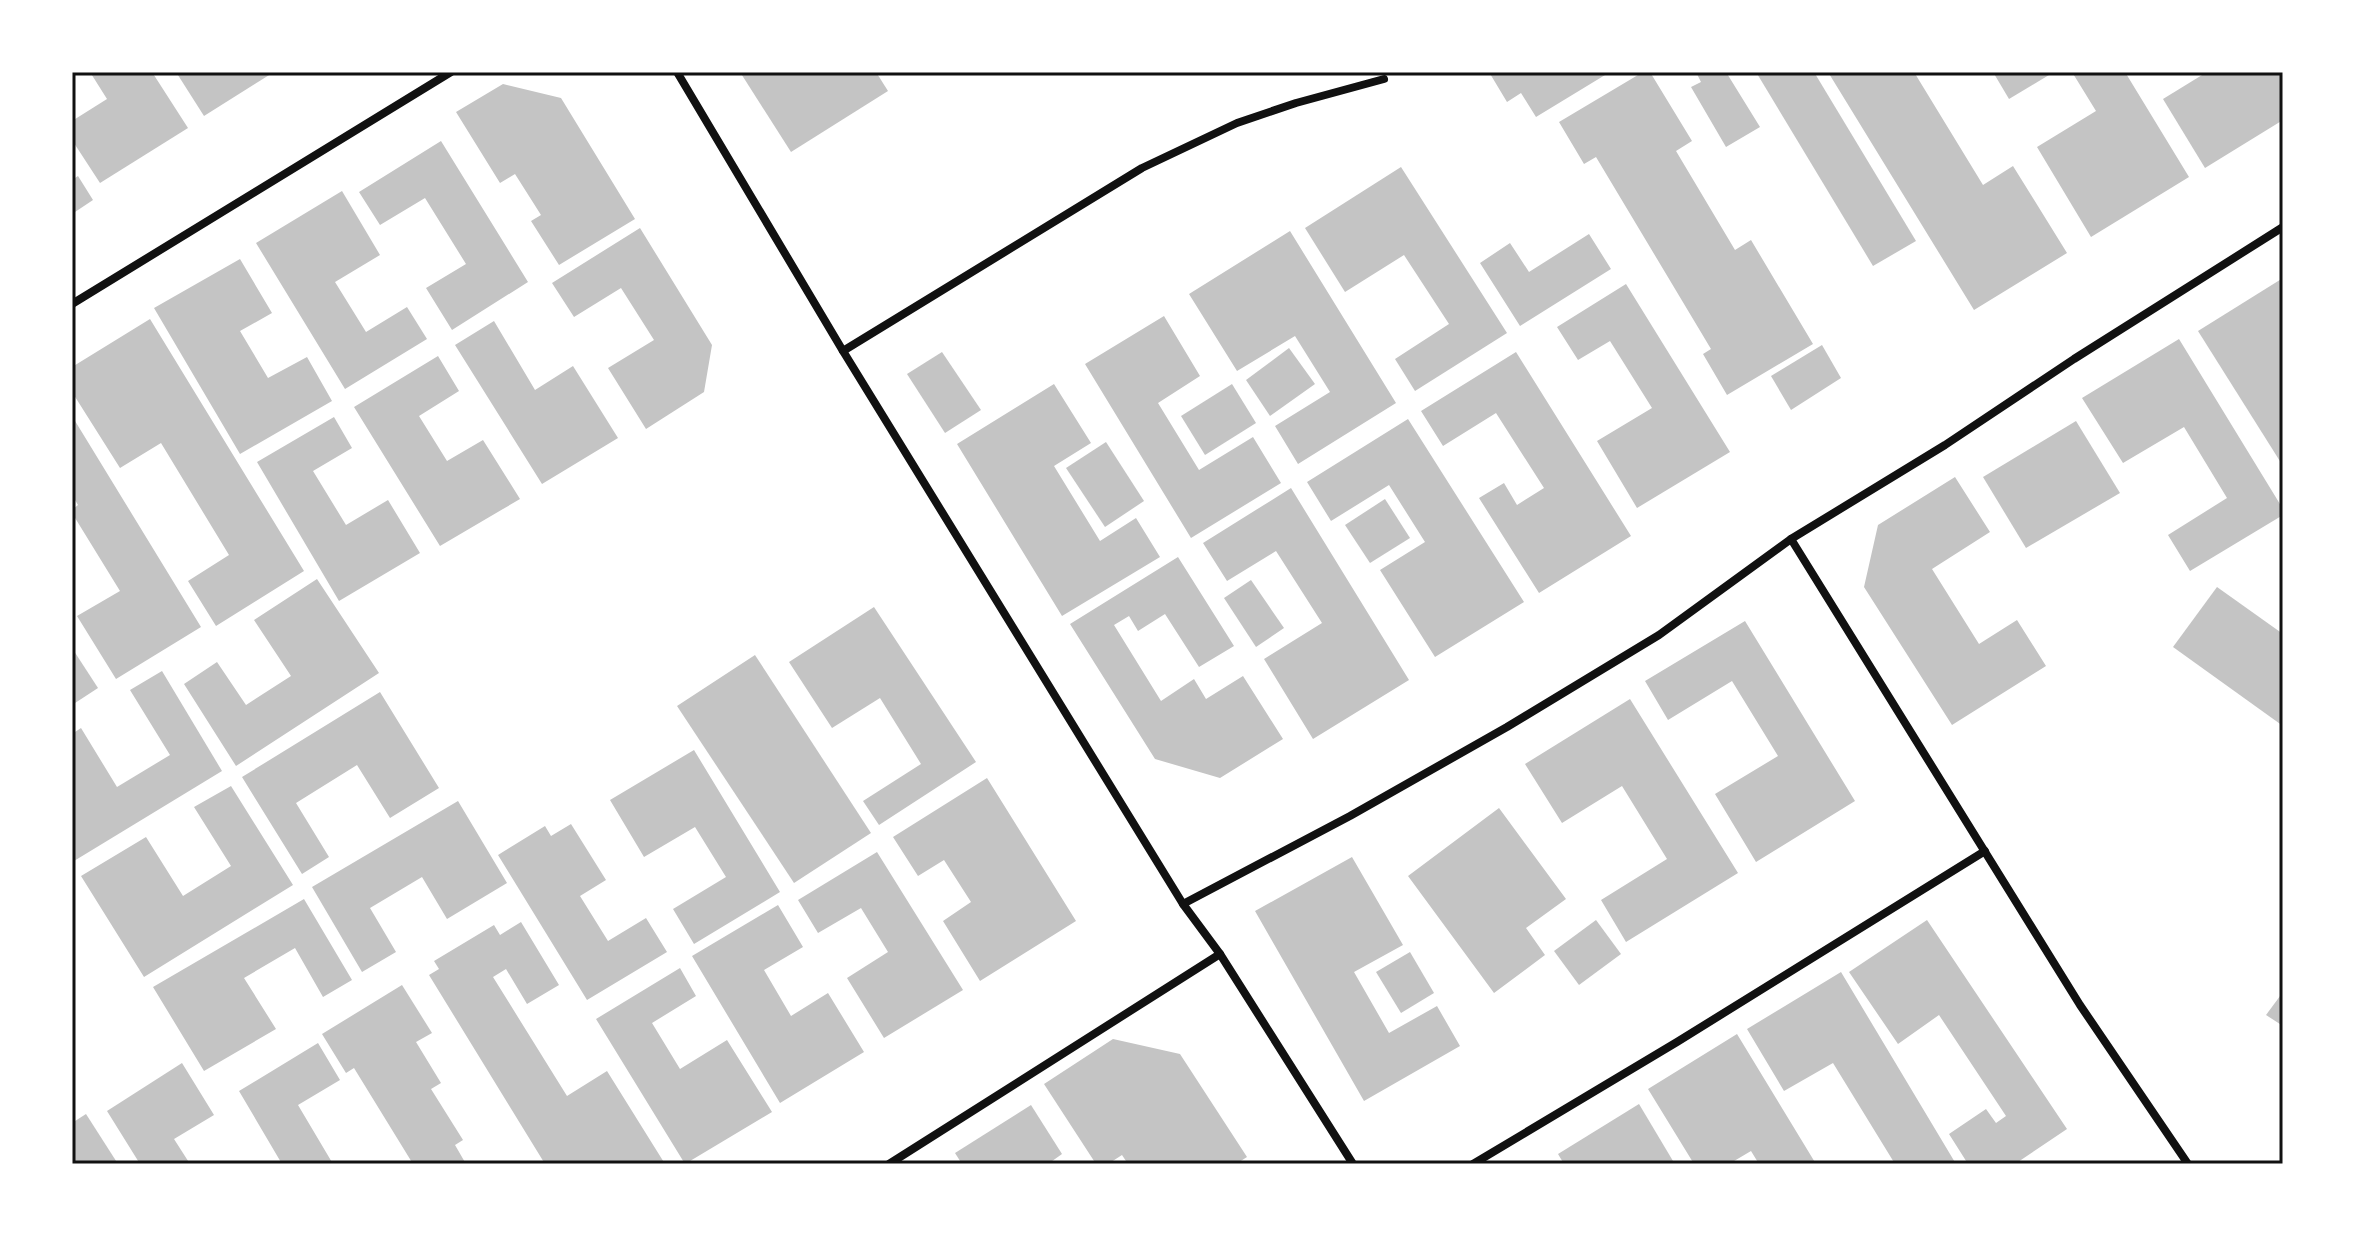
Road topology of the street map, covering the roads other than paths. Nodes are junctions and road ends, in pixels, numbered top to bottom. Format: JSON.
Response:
{"nodes":[{"id":1,"x":451,"y":72,"type":"edge"},
{"id":2,"x":677,"y":72,"type":"edge"},
{"id":3,"x":1384,"y":79,"type":"dead end"},
{"id":4,"x":2283,"y":227,"type":"edge"},
{"id":5,"x":72,"y":304,"type":"edge"},
{"id":6,"x":843,"y":351,"type":"junction"},
{"id":7,"x":1791,"y":539,"type":"junction"},
{"id":8,"x":1985,"y":851,"type":"junction"},
{"id":9,"x":1183,"y":904,"type":"junction"},
{"id":10,"x":1220,"y":954,"type":"junction"},
{"id":11,"x":889,"y":1164,"type":"edge"},
{"id":12,"x":1353,"y":1164,"type":"edge"},
{"id":13,"x":1473,"y":1164,"type":"edge"},
{"id":14,"x":2188,"y":1164,"type":"edge"}],
"edges":[{"from":1,"to":5,"type":"street"},
{"from":2,"to":6,"type":"street"},
{"from":3,"to":6,"type":"street"},
{"from":4,"to":7,"type":"street"},
{"from":6,"to":9,"type":"street"},
{"from":7,"to":8,"type":"street"},
{"from":7,"to":9,"type":"street"},
{"from":8,"to":13,"type":"street"},
{"from":8,"to":14,"type":"street"},
{"from":9,"to":10,"type":"street"},
{"from":10,"to":11,"type":"street"},
{"from":10,"to":12,"type":"street"}]}
